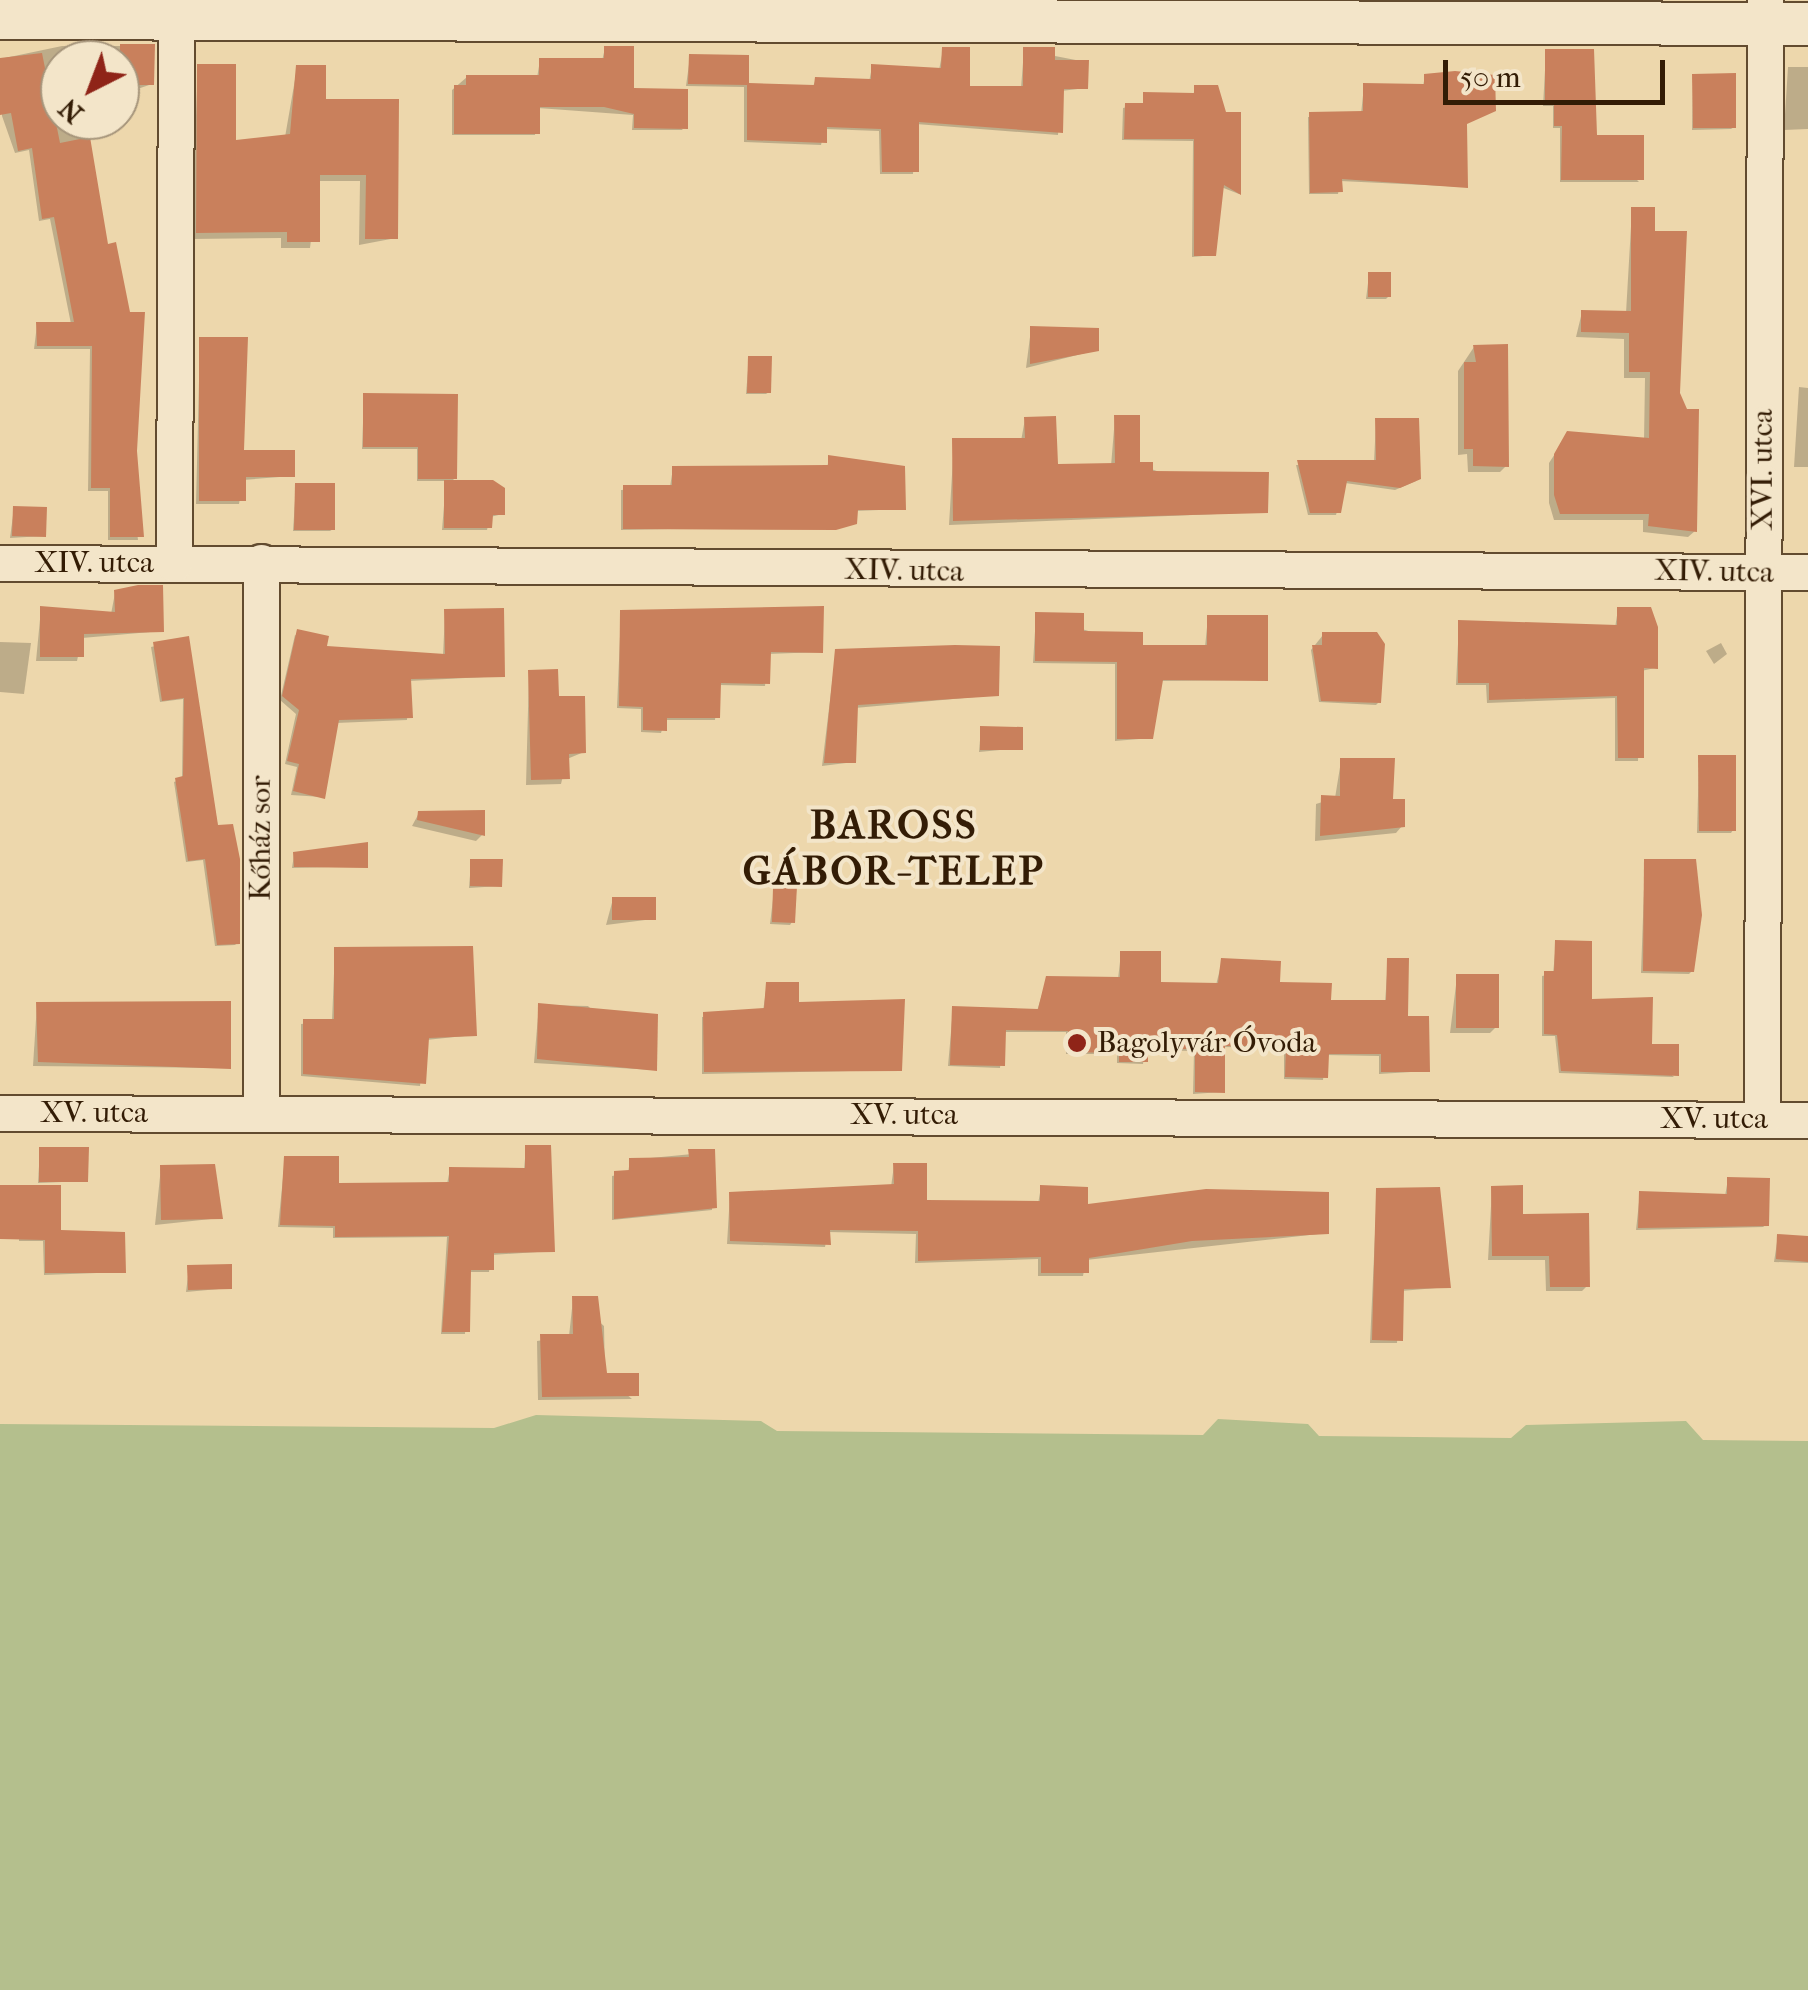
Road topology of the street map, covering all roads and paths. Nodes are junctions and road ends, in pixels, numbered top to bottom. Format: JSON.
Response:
{"nodes":[{"id":1,"x":5,"y":12,"type":"edge"},
{"id":2,"x":1765,"y":12,"type":"edge"},
{"id":3,"x":176,"y":19,"type":"junction"},
{"id":4,"x":1808,"y":24,"type":"edge"},
{"id":5,"x":261,"y":562,"type":"junction"},
{"id":6,"x":0,"y":563,"type":"edge"},
{"id":7,"x":174,"y":564,"type":"junction"},
{"id":8,"x":1762,"y":572,"type":"junction"},
{"id":9,"x":1808,"y":572,"type":"edge"},
{"id":10,"x":0,"y":1113,"type":"edge"},
{"id":11,"x":260,"y":1113,"type":"junction"},
{"id":12,"x":1762,"y":1120,"type":"junction"},
{"id":13,"x":1808,"y":1120,"type":"edge"}],
"edges":[{"from":1,"to":3,"type":"street"},
{"from":2,"to":3,"type":"street"},
{"from":2,"to":4,"type":"street"},
{"from":2,"to":8,"type":"street","name":"XVI. utca"},
{"from":3,"to":7,"type":"street"},
{"from":5,"to":7,"type":"street","name":"XIV. utca"},
{"from":5,"to":8,"type":"street","name":"XIV. utca"},
{"from":5,"to":11,"type":"street","name":"Kőház sor"},
{"from":6,"to":7,"type":"street","name":"XIV. utca"},
{"from":8,"to":9,"type":"street","name":"XIV. utca"},
{"from":8,"to":12,"type":"street","name":"XVI. utca"},
{"from":10,"to":11,"type":"street","name":"XV. utca"},
{"from":11,"to":12,"type":"street","name":"XV. utca"},
{"from":12,"to":13,"type":"street","name":"XV. utca"}]}
